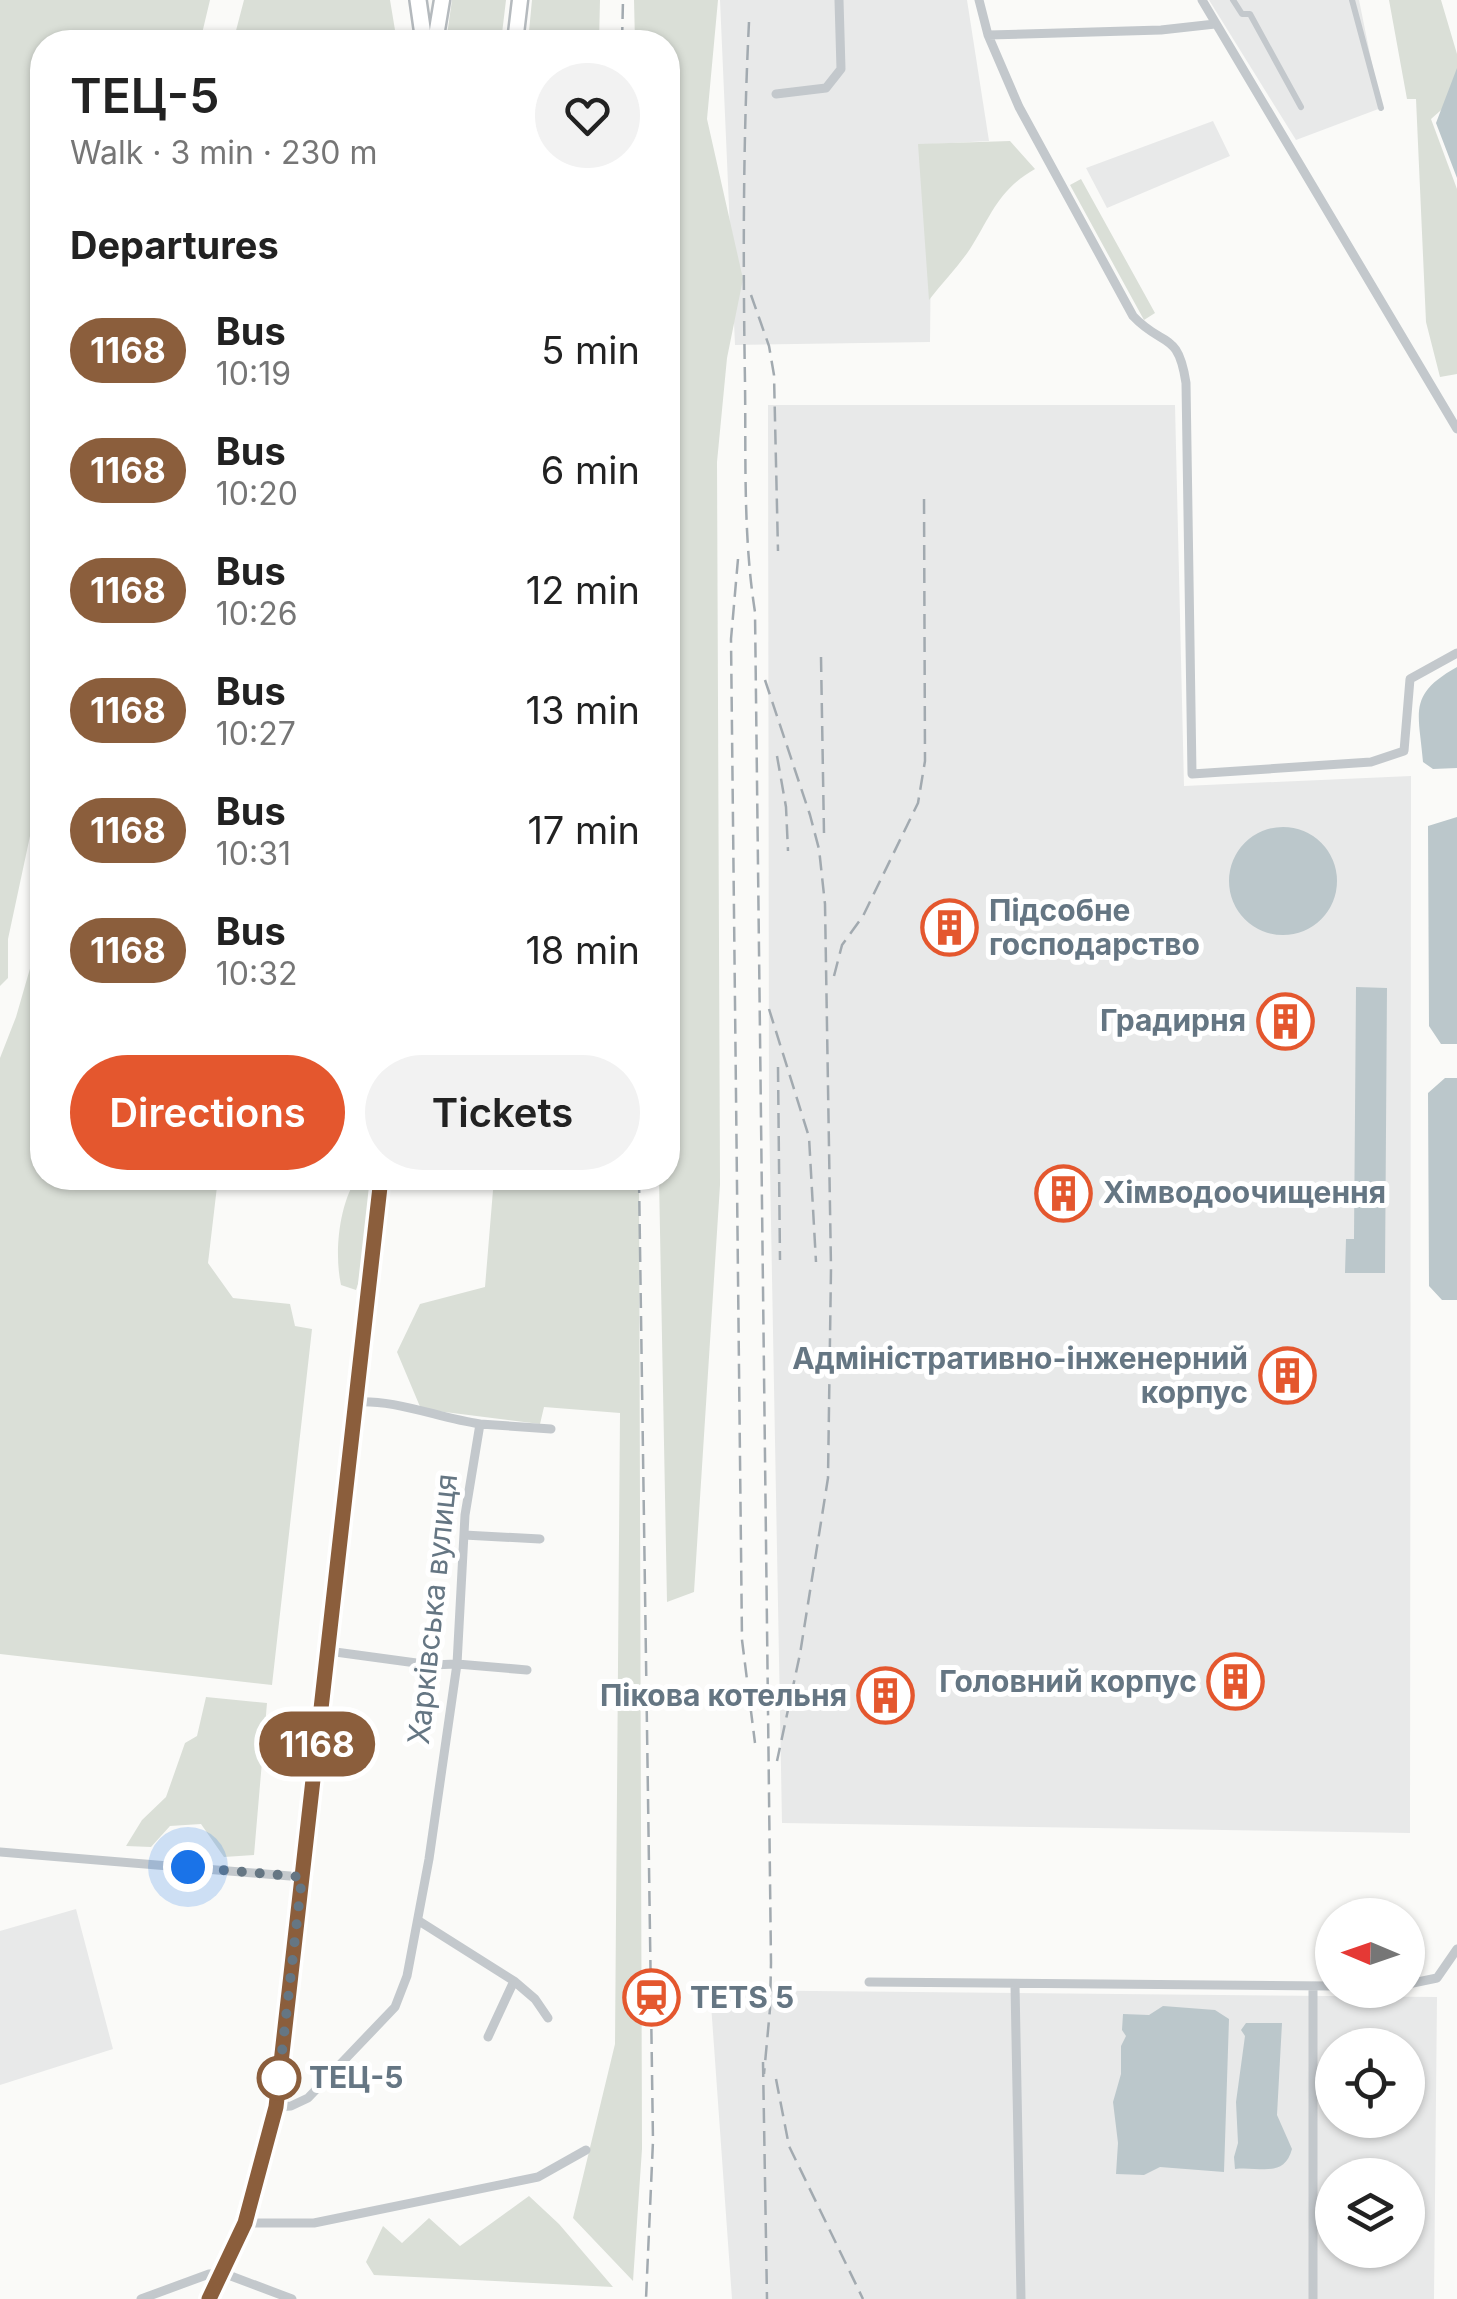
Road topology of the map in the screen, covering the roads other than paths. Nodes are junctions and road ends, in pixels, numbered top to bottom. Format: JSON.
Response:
{"nodes":[{"id":1,"x":418,"y":0,"type":"edge"},
{"id":2,"x":442,"y":0,"type":"edge"},
{"id":3,"x":520,"y":0,"type":"edge"},
{"id":4,"x":839,"y":0,"type":"edge"},
{"id":5,"x":979,"y":0,"type":"edge"},
{"id":6,"x":1202,"y":0,"type":"edge"},
{"id":7,"x":1233,"y":0,"type":"edge"},
{"id":8,"x":1352,"y":0,"type":"edge"},
{"id":9,"x":1215,"y":24,"type":"junction"},
{"id":10,"x":422,"y":30,"type":"edge"},
{"id":11,"x":437,"y":30,"type":"edge"},
{"id":12,"x":516,"y":30,"type":"edge"},
{"id":13,"x":988,"y":35,"type":"junction"},
{"id":14,"x":776,"y":94,"type":"dead end"},
{"id":15,"x":1300,"y":107,"type":"dead end"},
{"id":16,"x":1381,"y":108,"type":"dead end"},
{"id":17,"x":1457,"y":429,"type":"edge"},
{"id":18,"x":1457,"y":653,"type":"edge"},
{"id":19,"x":380,"y":1190,"type":"edge"},
{"id":20,"x":354,"y":1402,"type":"junction"},
{"id":21,"x":480,"y":1424,"type":"junction"},
{"id":22,"x":551,"y":1430,"type":"dead end"},
{"id":23,"x":464,"y":1535,"type":"junction"},
{"id":24,"x":540,"y":1539,"type":"dead end"},
{"id":25,"x":328,"y":1651,"type":"junction"},
{"id":26,"x":457,"y":1664,"type":"junction"},
{"id":27,"x":527,"y":1670,"type":"dead end"},
{"id":28,"x":0,"y":1852,"type":"edge"},
{"id":29,"x":302,"y":1877,"type":"junction"},
{"id":30,"x":419,"y":1921,"type":"junction"},
{"id":31,"x":1457,"y":1949,"type":"edge"},
{"id":32,"x":1425,"y":1980,"type":"edge"},
{"id":33,"x":514,"y":1981,"type":"junction"},
{"id":34,"x":869,"y":1982,"type":"dead end"},
{"id":35,"x":1015,"y":1985,"type":"junction"},
{"id":36,"x":1313,"y":1987,"type":"joint"},
{"id":37,"x":548,"y":2018,"type":"dead end"},
{"id":38,"x":488,"y":2037,"type":"dead end"},
{"id":39,"x":276,"y":2107,"type":"junction"},
{"id":40,"x":586,"y":2150,"type":"dead end"},
{"id":41,"x":245,"y":2223,"type":"junction"},
{"id":42,"x":223,"y":2274,"type":"junction"},
{"id":43,"x":142,"y":2299,"type":"edge"},
{"id":44,"x":209,"y":2299,"type":"edge"},
{"id":45,"x":292,"y":2299,"type":"edge"},
{"id":46,"x":1020,"y":2299,"type":"edge"},
{"id":47,"x":1313,"y":2299,"type":"edge"}],
"edges":[{"from":1,"to":10,"type":"highway"},
{"from":2,"to":11,"type":"main road"},
{"from":3,"to":12,"type":"main road"},
{"from":4,"to":14,"type":"street"},
{"from":5,"to":13,"type":"street"},
{"from":6,"to":9,"type":"street"},
{"from":7,"to":15,"type":"street"},
{"from":8,"to":16,"type":"street"},
{"from":9,"to":13,"type":"street"},
{"from":9,"to":17,"type":"street"},
{"from":13,"to":18,"type":"street"},
{"from":19,"to":20,"type":"main road"},
{"from":20,"to":21,"type":"street"},
{"from":20,"to":25,"type":"main road"},
{"from":21,"to":22,"type":"street"},
{"from":21,"to":23,"type":"street","name":"Харківська вулиця"},
{"from":23,"to":24,"type":"street"},
{"from":23,"to":26,"type":"street","name":"Харківська вулиця"},
{"from":25,"to":26,"type":"street"},
{"from":25,"to":29,"type":"main road"},
{"from":26,"to":27,"type":"street"},
{"from":26,"to":30,"type":"street","name":"Харківська вулиця"},
{"from":28,"to":29,"type":"street"},
{"from":29,"to":39,"type":"main road"},
{"from":30,"to":33,"type":"street"},
{"from":30,"to":39,"type":"street","name":"Харківська вулиця"},
{"from":31,"to":32,"type":"street"},
{"from":33,"to":37,"type":"street"},
{"from":33,"to":38,"type":"street"},
{"from":34,"to":35,"type":"street"},
{"from":35,"to":36,"type":"street"},
{"from":35,"to":46,"type":"street"},
{"from":36,"to":47,"type":"street"},
{"from":39,"to":41,"type":"main road"},
{"from":40,"to":41,"type":"street"},
{"from":41,"to":42,"type":"main road"},
{"from":42,"to":43,"type":"street"},
{"from":42,"to":44,"type":"main road"},
{"from":42,"to":45,"type":"street"}]}
